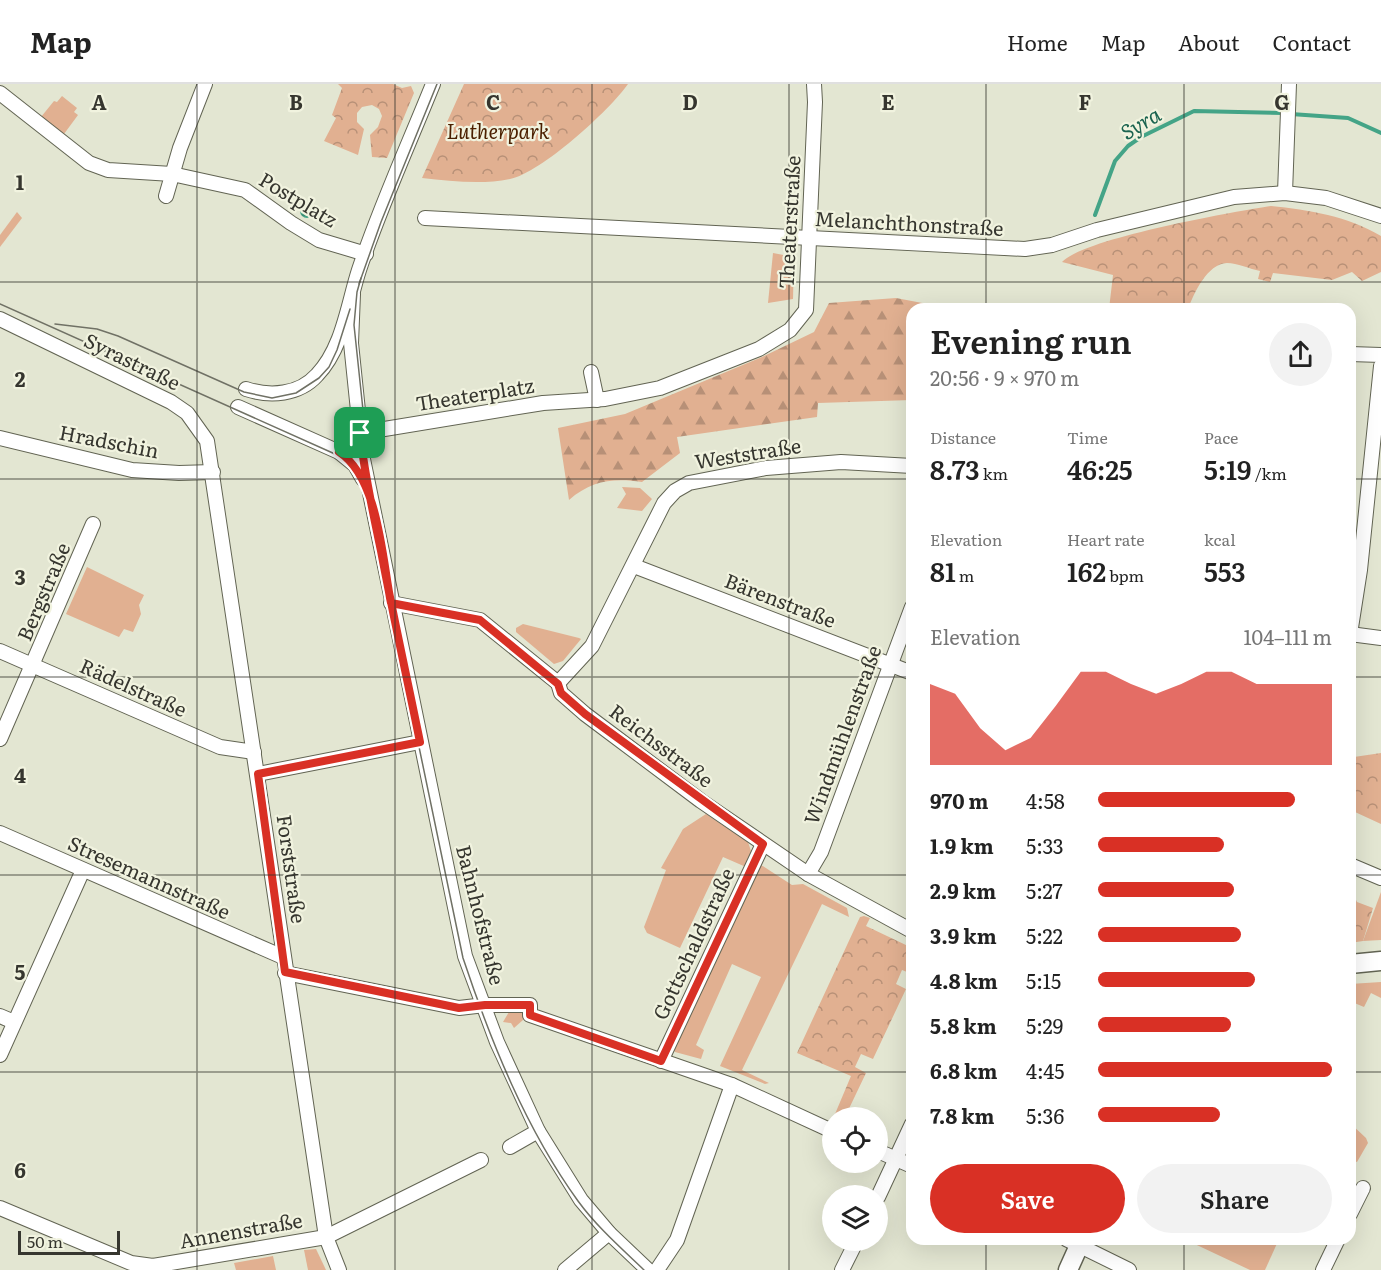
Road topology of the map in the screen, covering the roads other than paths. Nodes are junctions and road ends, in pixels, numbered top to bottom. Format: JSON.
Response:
{"nodes":[{"id":1,"x":205,"y":84,"type":"edge"},
{"id":2,"x":433,"y":84,"type":"edge"},
{"id":3,"x":814,"y":84,"type":"edge"},
{"id":4,"x":1289,"y":84,"type":"edge"},
{"id":5,"x":0,"y":93,"type":"edge"},
{"id":6,"x":172,"y":174,"type":"junction"},
{"id":7,"x":1285,"y":192,"type":"junction"},
{"id":8,"x":166,"y":196,"type":"dead end"},
{"id":9,"x":1381,"y":216,"type":"edge"},
{"id":10,"x":425,"y":219,"type":"dead end"},
{"id":11,"x":808,"y":238,"type":"junction"},
{"id":12,"x":366,"y":254,"type":"junction"},
{"id":13,"x":353,"y":294,"type":"junction"},
{"id":14,"x":0,"y":319,"type":"edge"},
{"id":15,"x":351,"y":343,"type":"junction"},
{"id":16,"x":335,"y":346,"type":"junction"},
{"id":17,"x":1356,"y":354,"type":"edge"},
{"id":18,"x":1381,"y":355,"type":"edge"},
{"id":19,"x":1381,"y":366,"type":"edge"},
{"id":20,"x":591,"y":372,"type":"dead end"},
{"id":21,"x":246,"y":389,"type":"dead end"},
{"id":22,"x":597,"y":400,"type":"junction"},
{"id":23,"x":238,"y":407,"type":"dead end"},
{"id":24,"x":360,"y":433,"type":"junction"},
{"id":25,"x":0,"y":438,"type":"edge"},
{"id":26,"x":339,"y":452,"type":"junction"},
{"id":27,"x":906,"y":466,"type":"edge"},
{"id":28,"x":213,"y":472,"type":"junction"},
{"id":29,"x":369,"y":494,"type":"junction"},
{"id":30,"x":93,"y":524,"type":"dead end"},
{"id":31,"x":634,"y":566,"type":"junction"},
{"id":32,"x":1356,"y":596,"type":"edge"},
{"id":33,"x":391,"y":603,"type":"junction"},
{"id":34,"x":906,"y":622,"type":"edge"},
{"id":35,"x":1356,"y":635,"type":"edge"},
{"id":36,"x":1381,"y":638,"type":"edge"},
{"id":37,"x":0,"y":651,"type":"edge"},
{"id":38,"x":890,"y":663,"type":"junction"},
{"id":39,"x":34,"y":666,"type":"junction"},
{"id":40,"x":906,"y":670,"type":"edge"},
{"id":41,"x":558,"y":684,"type":"junction"},
{"id":42,"x":0,"y":739,"type":"edge"},
{"id":43,"x":420,"y":742,"type":"junction"},
{"id":44,"x":254,"y":752,"type":"junction"},
{"id":45,"x":258,"y":774,"type":"junction"},
{"id":46,"x":0,"y":833,"type":"edge"},
{"id":47,"x":763,"y":844,"type":"junction"},
{"id":48,"x":1356,"y":868,"type":"edge"},
{"id":49,"x":83,"y":870,"type":"junction"},
{"id":50,"x":808,"y":874,"type":"junction"},
{"id":51,"x":1381,"y":878,"type":"edge"},
{"id":52,"x":906,"y":928,"type":"edge"},
{"id":53,"x":283,"y":957,"type":"junction"},
{"id":54,"x":1381,"y":961,"type":"edge"},
{"id":55,"x":1356,"y":963,"type":"edge"},
{"id":56,"x":285,"y":972,"type":"junction"},
{"id":57,"x":483,"y":1006,"type":"junction"},
{"id":58,"x":0,"y":1016,"type":"edge"},
{"id":59,"x":14,"y":1022,"type":"junction"},
{"id":60,"x":0,"y":1055,"type":"edge"},
{"id":61,"x":661,"y":1061,"type":"junction"},
{"id":62,"x":732,"y":1086,"type":"junction"},
{"id":63,"x":822,"y":1126,"type":"edge"},
{"id":64,"x":538,"y":1131,"type":"junction"},
{"id":65,"x":906,"y":1138,"type":"edge"},
{"id":66,"x":510,"y":1147,"type":"dead end"},
{"id":67,"x":888,"y":1156,"type":"edge"},
{"id":68,"x":481,"y":1160,"type":"dead end"},
{"id":69,"x":896,"y":1160,"type":"junction"},
{"id":70,"x":906,"y":1164,"type":"edge"},
{"id":71,"x":884,"y":1185,"type":"edge"},
{"id":72,"x":1363,"y":1188,"type":"dead end"},
{"id":73,"x":1356,"y":1202,"type":"edge"},
{"id":74,"x":0,"y":1208,"type":"edge"},
{"id":75,"x":609,"y":1233,"type":"junction"},
{"id":76,"x":326,"y":1237,"type":"junction"},
{"id":77,"x":1075,"y":1245,"type":"edge"},
{"id":78,"x":1083,"y":1245,"type":"edge"},
{"id":79,"x":1335,"y":1245,"type":"edge"},
{"id":80,"x":852,"y":1251,"type":"edge"},
{"id":81,"x":339,"y":1270,"type":"edge"},
{"id":82,"x":565,"y":1270,"type":"edge"},
{"id":83,"x":648,"y":1270,"type":"edge"},
{"id":84,"x":657,"y":1270,"type":"edge"},
{"id":85,"x":843,"y":1270,"type":"edge"},
{"id":86,"x":1068,"y":1270,"type":"edge"},
{"id":87,"x":1129,"y":1270,"type":"edge"},
{"id":88,"x":1323,"y":1270,"type":"edge"}],
"edges":[{"from":1,"to":6,"type":"street"},
{"from":2,"to":12,"type":"street"},
{"from":3,"to":11,"type":"street","name":"Theaterstraße"},
{"from":4,"to":7,"type":"street"},
{"from":5,"to":6,"type":"street","name":"Postplatz"},
{"from":6,"to":8,"type":"street"},
{"from":6,"to":12,"type":"street","name":"Postplatz"},
{"from":7,"to":9,"type":"street","name":"Melanchthonstraße"},
{"from":7,"to":11,"type":"street","name":"Melanchthonstraße"},
{"from":10,"to":11,"type":"street","name":"Melanchthonstraße"},
{"from":11,"to":22,"type":"street","name":"Theaterstraße"},
{"from":12,"to":13,"type":"street"},
{"from":13,"to":15,"type":"street"},
{"from":13,"to":16,"type":"street"},
{"from":14,"to":28,"type":"street","name":"Syrastraße"},
{"from":15,"to":16,"type":"street"},
{"from":15,"to":24,"type":"street"},
{"from":16,"to":21,"type":"street"},
{"from":17,"to":18,"type":"street"},
{"from":19,"to":32,"type":"street"},
{"from":20,"to":22,"type":"street"},
{"from":22,"to":24,"type":"street","name":"Theaterplatz"},
{"from":23,"to":26,"type":"street"},
{"from":24,"to":26,"type":"street"},
{"from":24,"to":29,"type":"street"},
{"from":25,"to":28,"type":"street","name":"Hradschin"},
{"from":26,"to":29,"type":"street"},
{"from":27,"to":31,"type":"street","name":"Weststraße"},
{"from":28,"to":44,"type":"street","name":"Forststraße"},
{"from":29,"to":33,"type":"street","name":"Bahnhofstraße"},
{"from":30,"to":39,"type":"street","name":"Bergstraße"},
{"from":31,"to":38,"type":"street","name":"Bärenstraße"},
{"from":31,"to":41,"type":"street","name":"Weststraße"},
{"from":33,"to":41,"type":"street","name":"Reichsstraße"},
{"from":33,"to":43,"type":"street","name":"Bahnhofstraße"},
{"from":34,"to":38,"type":"street","name":"Windmühlenstraße"},
{"from":35,"to":36,"type":"street"},
{"from":37,"to":39,"type":"street","name":"Rädelstraße"},
{"from":38,"to":40,"type":"street","name":"Bärenstraße"},
{"from":38,"to":50,"type":"street","name":"Windmühlenstraße"},
{"from":39,"to":42,"type":"street","name":"Bergstraße"},
{"from":39,"to":44,"type":"street","name":"Rädelstraße"},
{"from":41,"to":47,"type":"street","name":"Reichsstraße"},
{"from":43,"to":45,"type":"street"},
{"from":43,"to":57,"type":"street","name":"Bahnhofstraße"},
{"from":44,"to":45,"type":"street","name":"Forststraße"},
{"from":45,"to":53,"type":"street","name":"Forststraße"},
{"from":46,"to":49,"type":"street","name":"Stresemannstraße"},
{"from":47,"to":50,"type":"street","name":"Reichsstraße"},
{"from":47,"to":61,"type":"street","name":"Gottschaldstraße"},
{"from":48,"to":51,"type":"street"},
{"from":49,"to":53,"type":"street","name":"Stresemannstraße"},
{"from":49,"to":59,"type":"street"},
{"from":50,"to":52,"type":"street","name":"Reichsstraße"},
{"from":53,"to":56,"type":"street","name":"Forststraße"},
{"from":54,"to":55,"type":"street"},
{"from":56,"to":57,"type":"street"},
{"from":56,"to":76,"type":"street","name":"Forststraße"},
{"from":57,"to":61,"type":"street"},
{"from":57,"to":64,"type":"street","name":"Bahnhofstraße"},
{"from":58,"to":59,"type":"street"},
{"from":59,"to":60,"type":"street"},
{"from":61,"to":62,"type":"street"},
{"from":62,"to":63,"type":"street"},
{"from":62,"to":84,"type":"street"},
{"from":64,"to":66,"type":"street"},
{"from":64,"to":75,"type":"street","name":"Bahnhofstraße"},
{"from":65,"to":69,"type":"street"},
{"from":67,"to":69,"type":"street"},
{"from":68,"to":76,"type":"street","name":"Annenstraße"},
{"from":69,"to":70,"type":"street"},
{"from":69,"to":71,"type":"street"},
{"from":72,"to":73,"type":"street"},
{"from":74,"to":76,"type":"street","name":"Annenstraße"},
{"from":75,"to":82,"type":"street"},
{"from":75,"to":83,"type":"street","name":"Bahnhofstraße"},
{"from":76,"to":81,"type":"street","name":"Forststraße"},
{"from":77,"to":86,"type":"street"},
{"from":78,"to":87,"type":"street"},
{"from":79,"to":88,"type":"street"},
{"from":80,"to":85,"type":"street"}]}
